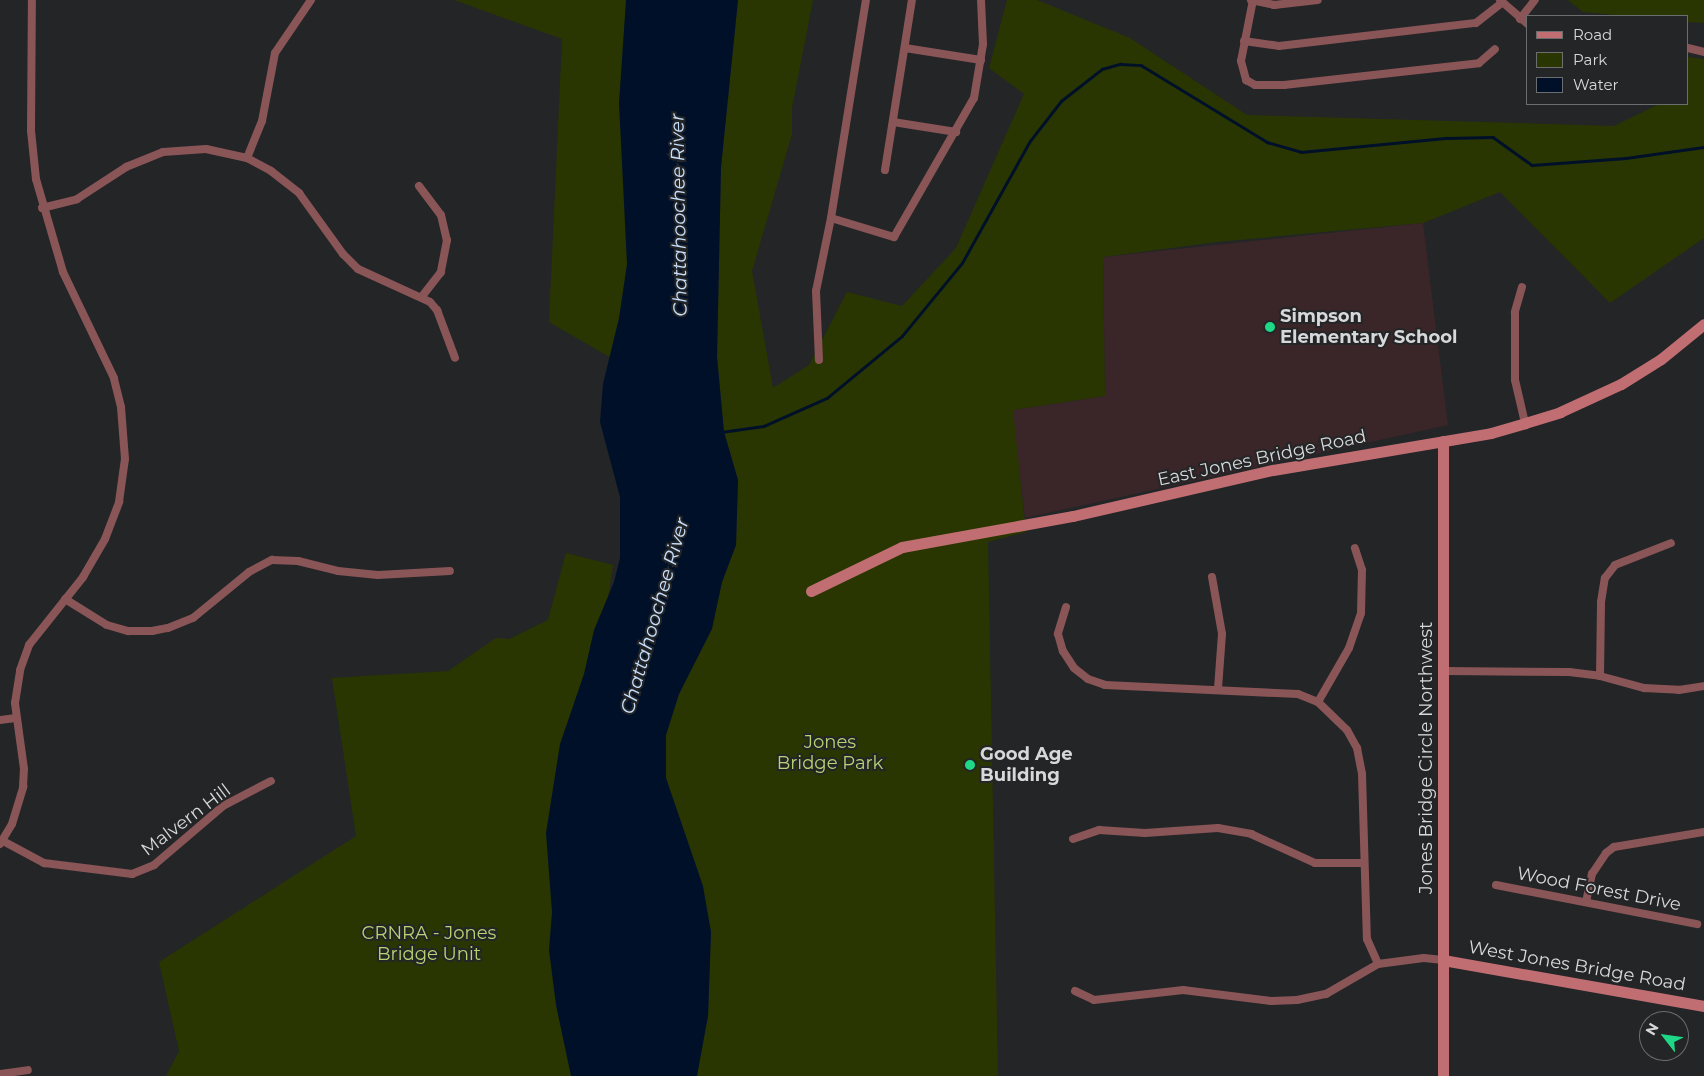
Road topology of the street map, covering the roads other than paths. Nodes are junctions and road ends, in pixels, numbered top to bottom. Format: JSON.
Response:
{"nodes":[{"id":1,"x":32,"y":0,"type":"edge"},
{"id":2,"x":311,"y":0,"type":"edge"},
{"id":3,"x":866,"y":0,"type":"edge"},
{"id":4,"x":912,"y":0,"type":"edge"},
{"id":5,"x":981,"y":0,"type":"edge"},
{"id":6,"x":1252,"y":0,"type":"edge"},
{"id":7,"x":1318,"y":0,"type":"edge"},
{"id":8,"x":1535,"y":0,"type":"edge"},
{"id":9,"x":1501,"y":2,"type":"edge"},
{"id":10,"x":1520,"y":19,"type":"junction"},
{"id":11,"x":1526,"y":23,"type":"edge"},
{"id":12,"x":1244,"y":41,"type":"junction"},
{"id":13,"x":905,"y":48,"type":"junction"},
{"id":14,"x":1689,"y":48,"type":"edge"},
{"id":15,"x":1495,"y":49,"type":"dead end"},
{"id":16,"x":1704,"y":52,"type":"edge"},
{"id":17,"x":981,"y":60,"type":"junction"},
{"id":18,"x":893,"y":122,"type":"junction"},
{"id":19,"x":956,"y":132,"type":"junction"},
{"id":20,"x":247,"y":158,"type":"junction"},
{"id":21,"x":886,"y":170,"type":"dead end"},
{"id":22,"x":419,"y":186,"type":"dead end"},
{"id":23,"x":42,"y":208,"type":"junction"},
{"id":24,"x":831,"y":218,"type":"junction"},
{"id":25,"x":1522,"y":287,"type":"dead end"},
{"id":26,"x":422,"y":296,"type":"junction"},
{"id":27,"x":1704,"y":324,"type":"edge"},
{"id":28,"x":455,"y":358,"type":"dead end"},
{"id":29,"x":819,"y":360,"type":"dead end"},
{"id":30,"x":1525,"y":423,"type":"junction"},
{"id":31,"x":1443,"y":441,"type":"junction"},
{"id":32,"x":1671,"y":543,"type":"dead end"},
{"id":33,"x":1355,"y":548,"type":"dead end"},
{"id":34,"x":450,"y":570,"type":"dead end"},
{"id":35,"x":1212,"y":577,"type":"dead end"},
{"id":36,"x":811,"y":591,"type":"dead end"},
{"id":37,"x":65,"y":599,"type":"junction"},
{"id":38,"x":1066,"y":607,"type":"dead end"},
{"id":39,"x":1444,"y":671,"type":"junction"},
{"id":40,"x":1600,"y":676,"type":"junction"},
{"id":41,"x":1704,"y":686,"type":"edge"},
{"id":42,"x":1218,"y":688,"type":"junction"},
{"id":43,"x":1318,"y":702,"type":"junction"},
{"id":44,"x":16,"y":718,"type":"junction"},
{"id":45,"x":0,"y":720,"type":"edge"},
{"id":46,"x":271,"y":781,"type":"dead end"},
{"id":47,"x":1704,"y":832,"type":"edge"},
{"id":48,"x":1073,"y":839,"type":"dead end"},
{"id":49,"x":1,"y":843,"type":"edge"},
{"id":50,"x":1364,"y":863,"type":"junction"},
{"id":51,"x":1496,"y":885,"type":"dead end"},
{"id":52,"x":1586,"y":902,"type":"junction"},
{"id":53,"x":1697,"y":924,"type":"dead end"},
{"id":54,"x":1443,"y":960,"type":"junction"},
{"id":55,"x":1378,"y":964,"type":"junction"},
{"id":56,"x":1075,"y":991,"type":"dead end"},
{"id":57,"x":1704,"y":1006,"type":"edge"},
{"id":58,"x":28,"y":1070,"type":"dead end"},
{"id":59,"x":0,"y":1074,"type":"edge"},
{"id":60,"x":1443,"y":1076,"type":"edge"}],
"edges":[{"from":1,"to":23,"type":"street"},
{"from":2,"to":20,"type":"street"},
{"from":3,"to":24,"type":"street"},
{"from":4,"to":13,"type":"street"},
{"from":5,"to":17,"type":"street"},
{"from":6,"to":7,"type":"street"},
{"from":6,"to":12,"type":"street"},
{"from":8,"to":10,"type":"street"},
{"from":9,"to":10,"type":"street"},
{"from":9,"to":12,"type":"street"},
{"from":10,"to":11,"type":"street"},
{"from":12,"to":15,"type":"street"},
{"from":13,"to":17,"type":"street"},
{"from":13,"to":18,"type":"street"},
{"from":14,"to":16,"type":"street"},
{"from":17,"to":19,"type":"street"},
{"from":18,"to":19,"type":"street"},
{"from":18,"to":21,"type":"street"},
{"from":19,"to":24,"type":"street"},
{"from":20,"to":23,"type":"street"},
{"from":20,"to":26,"type":"street"},
{"from":22,"to":26,"type":"street"},
{"from":23,"to":37,"type":"street"},
{"from":24,"to":29,"type":"street"},
{"from":25,"to":30,"type":"street"},
{"from":26,"to":28,"type":"street"},
{"from":27,"to":30,"type":"street","name":"East Jones Bridge Road"},
{"from":30,"to":31,"type":"street","name":"East Jones Bridge Road"},
{"from":31,"to":36,"type":"street","name":"East Jones Bridge Road"},
{"from":31,"to":39,"type":"street","name":"Jones Bridge Circle Northwest"},
{"from":32,"to":40,"type":"street"},
{"from":33,"to":43,"type":"street"},
{"from":34,"to":37,"type":"street"},
{"from":35,"to":42,"type":"street"},
{"from":37,"to":44,"type":"street"},
{"from":38,"to":42,"type":"street"},
{"from":39,"to":40,"type":"street"},
{"from":39,"to":54,"type":"street","name":"Jones Bridge Circle Northwest"},
{"from":40,"to":41,"type":"street"},
{"from":42,"to":43,"type":"street"},
{"from":43,"to":50,"type":"street"},
{"from":44,"to":45,"type":"street"},
{"from":44,"to":49,"type":"street"},
{"from":46,"to":49,"type":"street","name":"Malvern Hill"},
{"from":47,"to":52,"type":"street"},
{"from":48,"to":50,"type":"street"},
{"from":50,"to":55,"type":"street"},
{"from":51,"to":52,"type":"street","name":"Wood Forest Drive"},
{"from":52,"to":53,"type":"street","name":"Wood Forest Drive"},
{"from":54,"to":55,"type":"street"},
{"from":54,"to":57,"type":"street","name":"West Jones Bridge Road"},
{"from":54,"to":60,"type":"street","name":"Jones Bridge Circle Northwest"},
{"from":55,"to":56,"type":"street"},
{"from":58,"to":59,"type":"street"}]}
